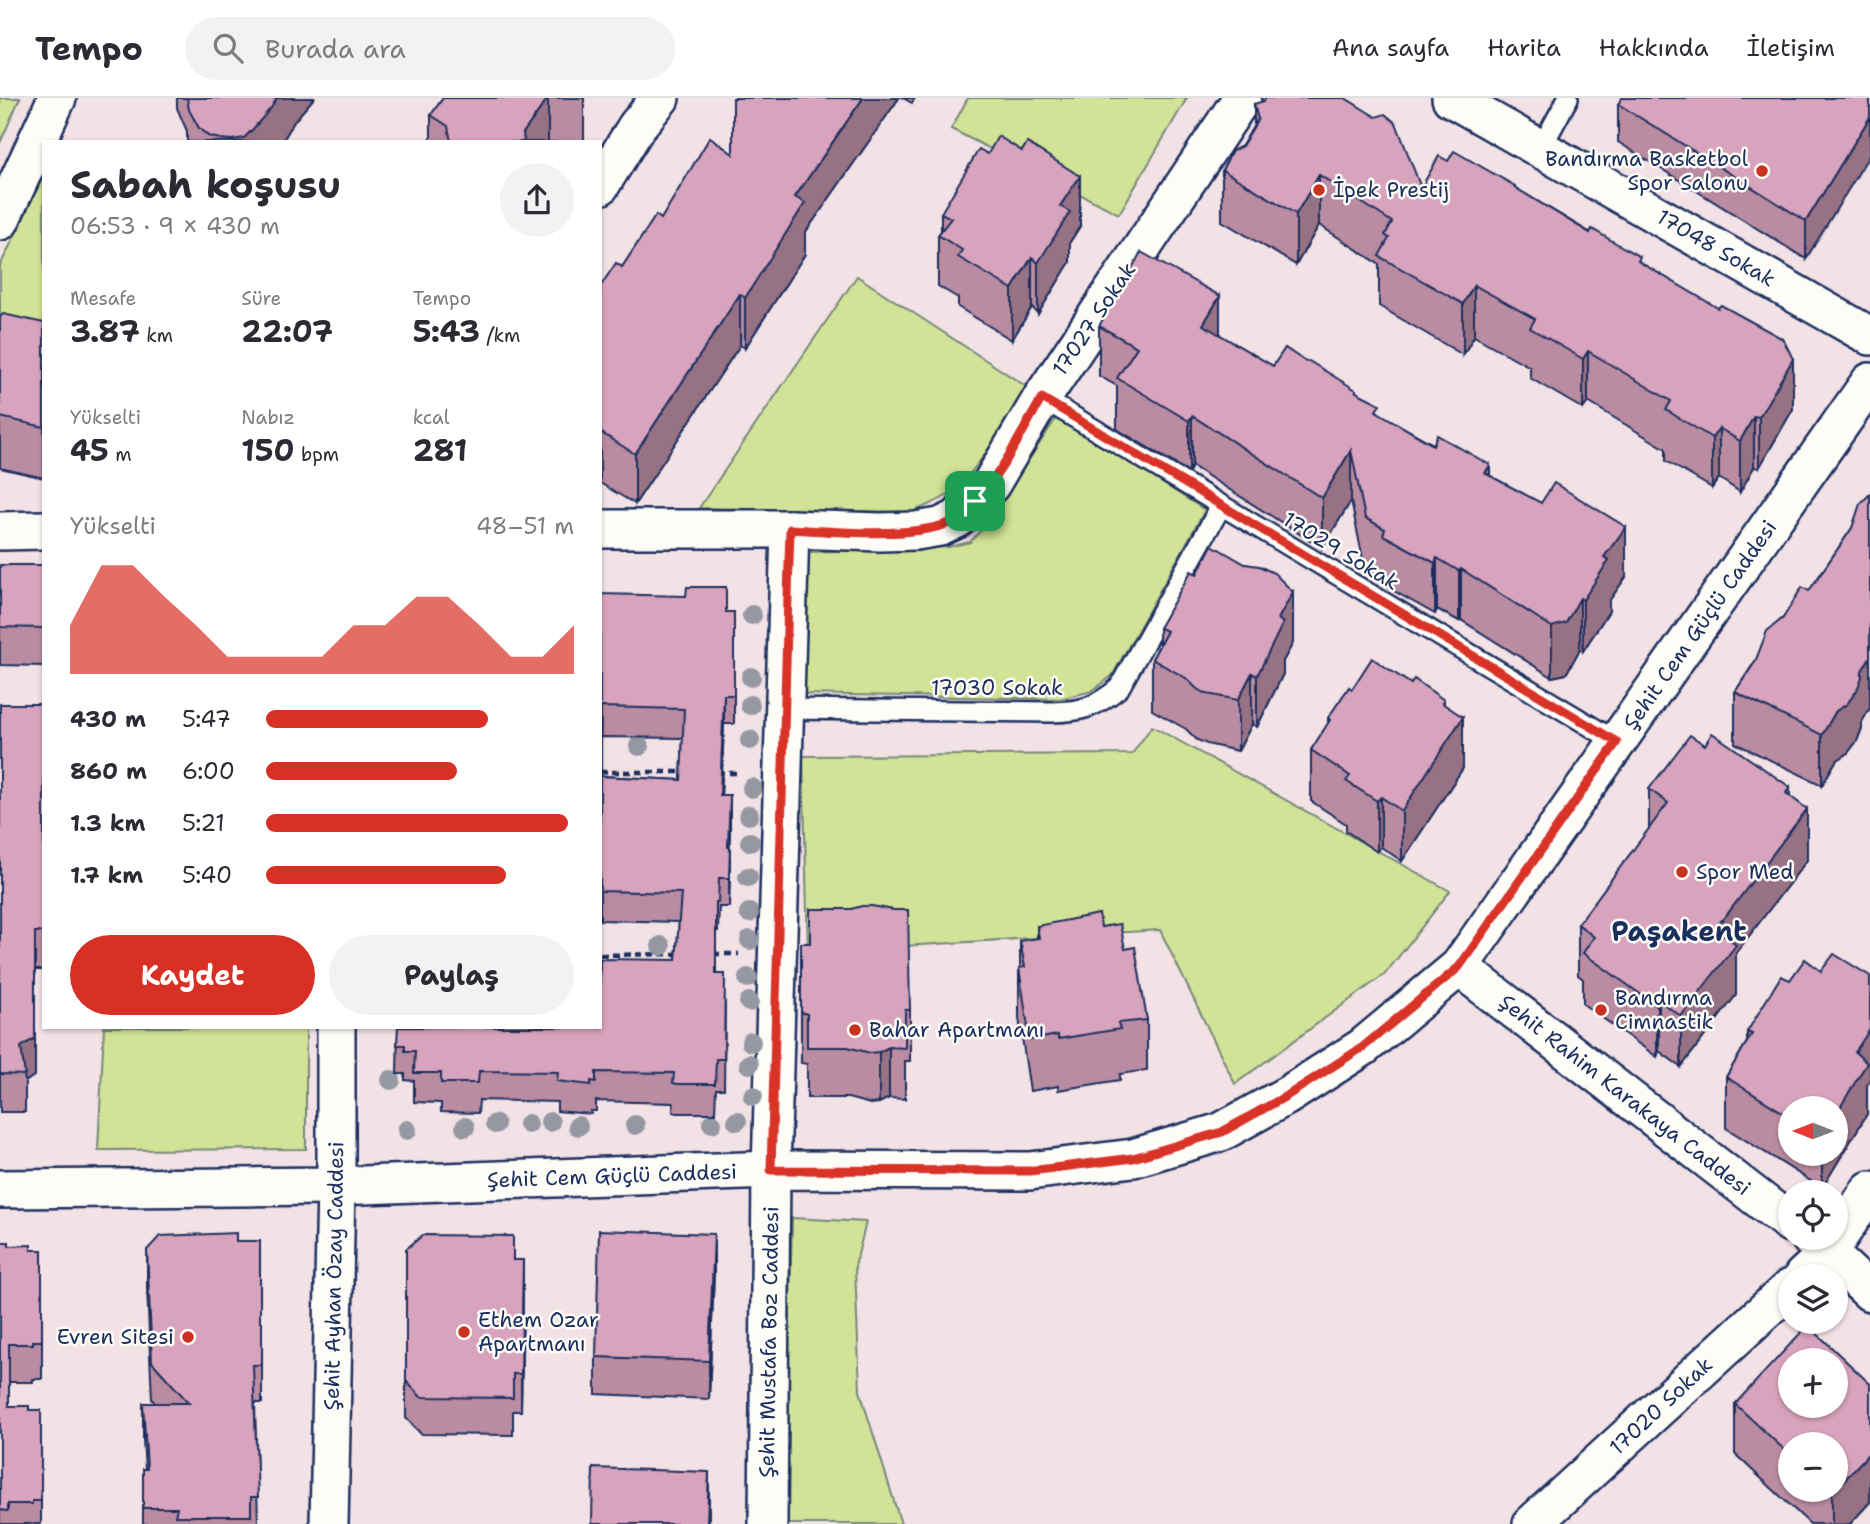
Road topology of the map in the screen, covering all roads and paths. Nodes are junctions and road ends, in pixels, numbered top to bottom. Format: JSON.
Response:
{"nodes":[{"id":1,"x":57,"y":98,"type":"edge"},
{"id":2,"x":660,"y":98,"type":"edge"},
{"id":3,"x":1242,"y":98,"type":"edge"},
{"id":4,"x":1451,"y":98,"type":"edge"},
{"id":5,"x":1568,"y":98,"type":"edge"},
{"id":6,"x":1541,"y":148,"type":"junction"},
{"id":7,"x":602,"y":183,"type":"edge"},
{"id":8,"x":0,"y":221,"type":"edge"},
{"id":9,"x":1870,"y":336,"type":"edge"},
{"id":10,"x":1870,"y":382,"type":"edge"},
{"id":11,"x":1042,"y":398,"type":"junction"},
{"id":12,"x":1222,"y":506,"type":"junction"},
{"id":13,"x":602,"y":529,"type":"edge"},
{"id":14,"x":790,"y":529,"type":"junction"},
{"id":15,"x":42,"y":530,"type":"edge"},
{"id":16,"x":0,"y":531,"type":"edge"},
{"id":17,"x":785,"y":709,"type":"junction"},
{"id":18,"x":1617,"y":742,"type":"junction"},
{"id":19,"x":602,"y":772,"type":"edge"},
{"id":20,"x":688,"y":772,"type":"edge"},
{"id":21,"x":715,"y":773,"type":"edge"},
{"id":22,"x":741,"y":773,"type":"dead end"},
{"id":23,"x":687,"y":954,"type":"edge"},
{"id":24,"x":700,"y":954,"type":"edge"},
{"id":25,"x":740,"y":954,"type":"dead end"},
{"id":26,"x":602,"y":955,"type":"edge"},
{"id":27,"x":1459,"y":967,"type":"junction"},
{"id":28,"x":336,"y":1029,"type":"edge"},
{"id":29,"x":771,"y":1170,"type":"junction"},
{"id":30,"x":336,"y":1186,"type":"junction"},
{"id":31,"x":0,"y":1189,"type":"edge"},
{"id":32,"x":1870,"y":1190,"type":"edge"},
{"id":33,"x":1778,"y":1214,"type":"edge"},
{"id":34,"x":1813,"y":1255,"type":"edge"},
{"id":35,"x":1870,"y":1292,"type":"edge"},
{"id":36,"x":1778,"y":1298,"type":"edge"},
{"id":37,"x":329,"y":1524,"type":"edge"},
{"id":38,"x":768,"y":1524,"type":"edge"},
{"id":39,"x":1532,"y":1524,"type":"edge"}],
"edges":[{"from":1,"to":8,"type":"street"},
{"from":2,"to":7,"type":"street"},
{"from":3,"to":11,"type":"street","name":"17027 Sokak"},
{"from":4,"to":6,"type":"street","name":"17048 Sokak"},
{"from":5,"to":6,"type":"lane"},
{"from":6,"to":9,"type":"street","name":"17048 Sokak"},
{"from":10,"to":18,"type":"street","name":"Şehit Cem Güçlü Caddesi"},
{"from":11,"to":12,"type":"lane","name":"17029 Sokak"},
{"from":11,"to":14,"type":"street","name":"17027 Sokak"},
{"from":12,"to":17,"type":"lane","name":"17030 Sokak"},
{"from":12,"to":18,"type":"lane","name":"17029 Sokak"},
{"from":13,"to":14,"type":"street","name":"17027 Sokak"},
{"from":14,"to":17,"type":"street","name":"Şehit Mustafa Boz Caddesi"},
{"from":15,"to":16,"type":"street"},
{"from":17,"to":29,"type":"street","name":"Şehit Mustafa Boz Caddesi"},
{"from":18,"to":27,"type":"street","name":"Şehit Cem Güçlü Caddesi"},
{"from":19,"to":20,"type":"path"},
{"from":21,"to":22,"type":"path"},
{"from":23,"to":26,"type":"path"},
{"from":24,"to":25,"type":"path"},
{"from":27,"to":29,"type":"street","name":"Şehit Cem Güçlü Caddesi"},
{"from":27,"to":33,"type":"street","name":"Şehit Rahim Karakaya Caddesi"},
{"from":28,"to":30,"type":"street","name":"Şehit Ayhan Özay Caddesi"},
{"from":29,"to":30,"type":"street","name":"Şehit Cem Güçlü Caddesi"},
{"from":29,"to":38,"type":"street","name":"Şehit Mustafa Boz Caddesi"},
{"from":30,"to":31,"type":"street","name":"Şehit Cem Güçlü Caddesi"},
{"from":30,"to":37,"type":"street","name":"Şehit Ayhan Özay Caddesi"},
{"from":32,"to":34,"type":"street"},
{"from":34,"to":35,"type":"street"},
{"from":36,"to":39,"type":"street","name":"17020 Sokak"}]}
